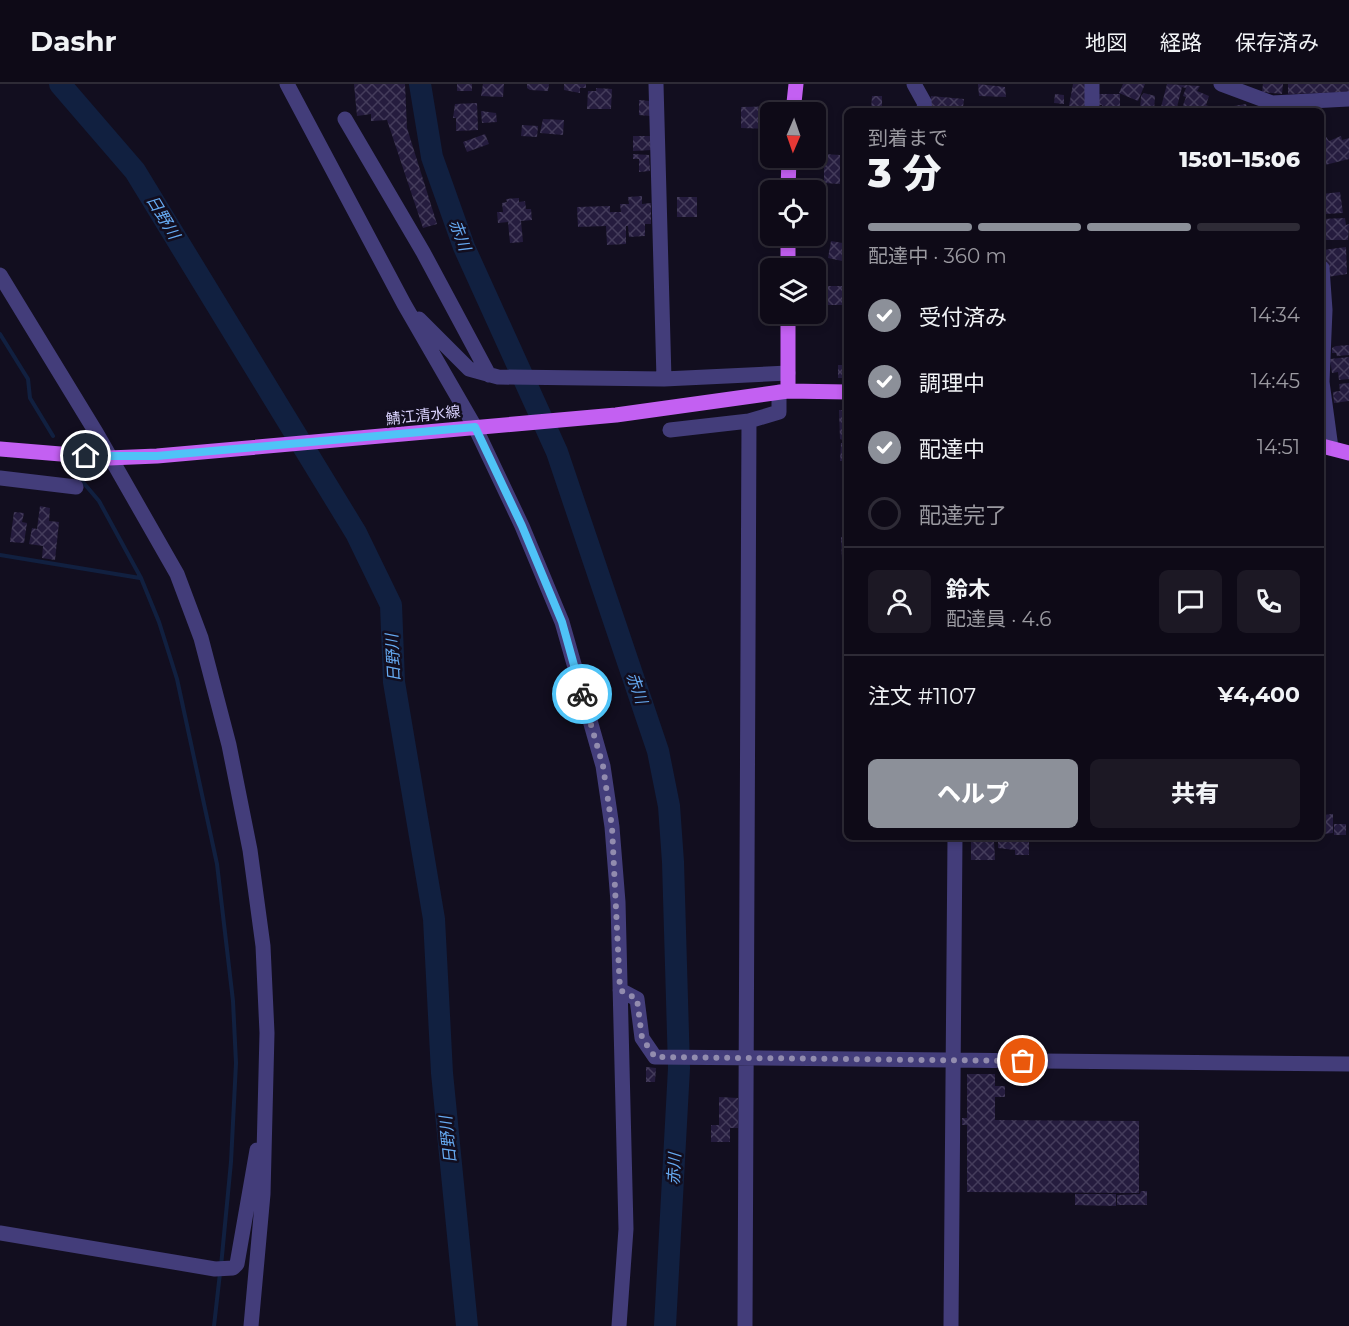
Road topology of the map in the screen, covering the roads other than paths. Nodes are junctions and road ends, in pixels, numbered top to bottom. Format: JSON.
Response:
{"nodes":[{"id":1,"x":287,"y":84,"type":"edge"},
{"id":2,"x":656,"y":84,"type":"edge"},
{"id":3,"x":796,"y":84,"type":"edge"},
{"id":4,"x":914,"y":84,"type":"edge"},
{"id":5,"x":1092,"y":84,"type":"edge"},
{"id":6,"x":1221,"y":84,"type":"edge"},
{"id":7,"x":1349,"y":99,"type":"edge"},
{"id":8,"x":794,"y":102,"type":"edge"},
{"id":9,"x":1273,"y":107,"type":"edge"},
{"id":10,"x":925,"y":108,"type":"edge"},
{"id":11,"x":1092,"y":108,"type":"edge"},
{"id":12,"x":345,"y":119,"type":"dead end"},
{"id":13,"x":0,"y":275,"type":"edge"},
{"id":14,"x":1324,"y":296,"type":"edge"},
{"id":15,"x":404,"y":304,"type":"junction"},
{"id":16,"x":788,"y":324,"type":"edge"},
{"id":17,"x":1324,"y":334,"type":"edge"},
{"id":18,"x":788,"y":374,"type":"junction"},
{"id":19,"x":489,"y":375,"type":"junction"},
{"id":20,"x":664,"y":379,"type":"junction"},
{"id":21,"x":784,"y":392,"type":"junction"},
{"id":22,"x":844,"y":392,"type":"edge"},
{"id":23,"x":1324,"y":414,"type":"edge"},
{"id":24,"x":749,"y":421,"type":"junction"},
{"id":25,"x":475,"y":427,"type":"junction"},
{"id":26,"x":670,"y":430,"type":"dead end"},
{"id":27,"x":1326,"y":447,"type":"edge"},
{"id":28,"x":0,"y":449,"type":"edge"},
{"id":29,"x":1349,"y":453,"type":"edge"},
{"id":30,"x":110,"y":458,"type":"junction"},
{"id":31,"x":0,"y":478,"type":"edge"},
{"id":32,"x":76,"y":487,"type":"dead end"},
{"id":33,"x":955,"y":840,"type":"edge"},
{"id":34,"x":620,"y":990,"type":"junction"},
{"id":35,"x":747,"y":1059,"type":"junction"},
{"id":36,"x":954,"y":1061,"type":"junction"},
{"id":37,"x":1349,"y":1064,"type":"edge"},
{"id":38,"x":265,"y":1128,"type":"junction"},
{"id":39,"x":0,"y":1233,"type":"edge"},
{"id":40,"x":251,"y":1326,"type":"edge"},
{"id":41,"x":619,"y":1326,"type":"edge"},
{"id":42,"x":745,"y":1326,"type":"edge"},
{"id":43,"x":951,"y":1326,"type":"edge"}],
"edges":[{"from":1,"to":15,"type":"street"},
{"from":2,"to":20,"type":"street"},
{"from":3,"to":8,"type":"main road"},
{"from":4,"to":10,"type":"street"},
{"from":5,"to":11,"type":"street"},
{"from":6,"to":9,"type":"street"},
{"from":7,"to":9,"type":"street"},
{"from":12,"to":19,"type":"street"},
{"from":13,"to":30,"type":"street"},
{"from":14,"to":17,"type":"street"},
{"from":15,"to":19,"type":"street"},
{"from":15,"to":25,"type":"street"},
{"from":16,"to":18,"type":"main road"},
{"from":18,"to":20,"type":"street"},
{"from":18,"to":21,"type":"main road"},
{"from":19,"to":20,"type":"street"},
{"from":21,"to":22,"type":"main road","name":"鯖江清水線"},
{"from":21,"to":24,"type":"street"},
{"from":21,"to":25,"type":"main road","name":"鯖江清水線"},
{"from":23,"to":27,"type":"street"},
{"from":24,"to":26,"type":"street"},
{"from":24,"to":35,"type":"street"},
{"from":25,"to":30,"type":"main road","name":"鯖江清水線"},
{"from":25,"to":34,"type":"street"},
{"from":27,"to":29,"type":"main road"},
{"from":28,"to":30,"type":"main road","name":"鯖江清水線"},
{"from":30,"to":38,"type":"street"},
{"from":31,"to":32,"type":"street"},
{"from":33,"to":36,"type":"street"},
{"from":34,"to":35,"type":"street"},
{"from":34,"to":41,"type":"street"},
{"from":35,"to":36,"type":"street"},
{"from":35,"to":42,"type":"street"},
{"from":36,"to":37,"type":"street"},
{"from":36,"to":43,"type":"street"},
{"from":38,"to":39,"type":"street"},
{"from":38,"to":40,"type":"street"}]}
